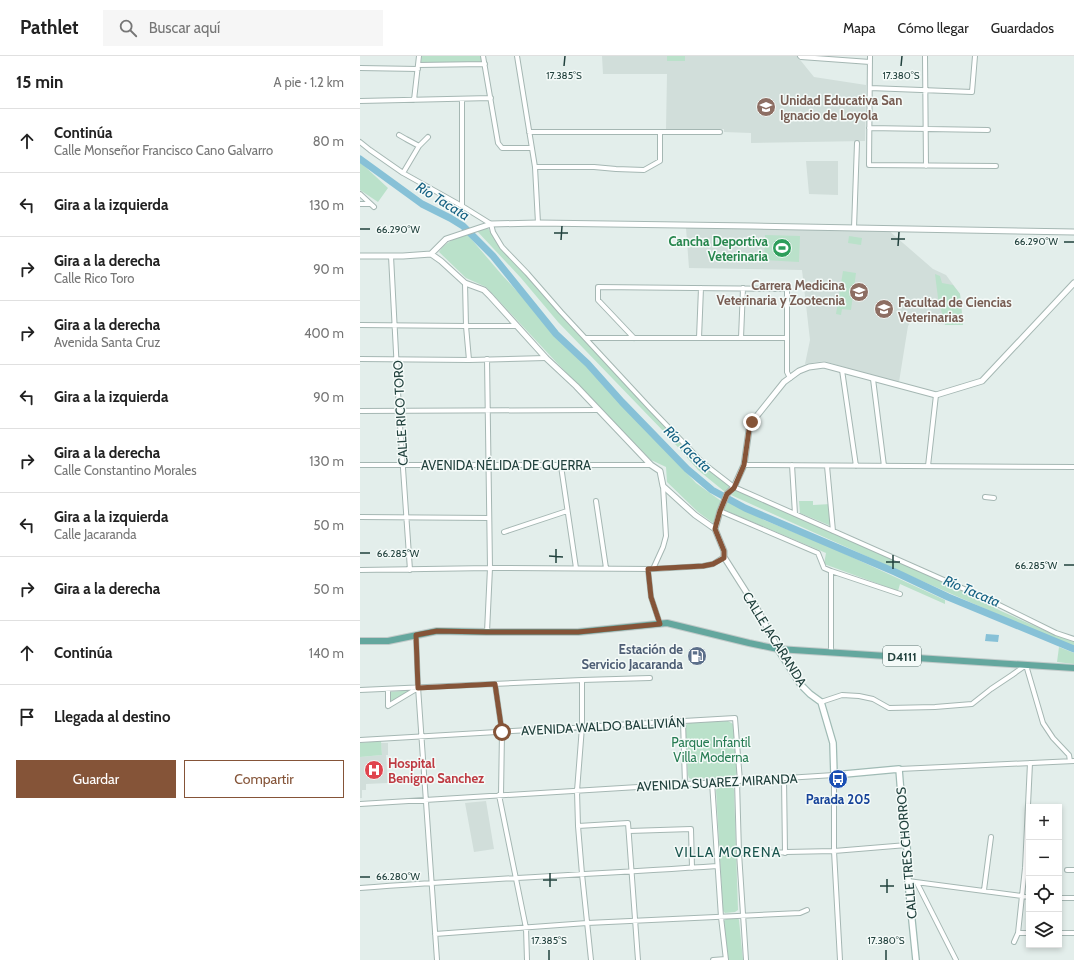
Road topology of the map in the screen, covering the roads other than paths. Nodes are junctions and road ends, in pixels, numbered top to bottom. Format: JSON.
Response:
{"nodes":[{"id":1,"x":419,"y":56,"type":"edge"},
{"id":2,"x":483,"y":56,"type":"edge"},
{"id":3,"x":517,"y":56,"type":"edge"},
{"id":4,"x":800,"y":56,"type":"edge"},
{"id":5,"x":870,"y":56,"type":"edge"},
{"id":6,"x":925,"y":56,"type":"edge"},
{"id":7,"x":975,"y":56,"type":"edge"},
{"id":8,"x":870,"y":62,"type":"junction"},
{"id":9,"x":485,"y":64,"type":"junction"},
{"id":10,"x":418,"y":67,"type":"junction"},
{"id":11,"x":360,"y":68,"type":"edge"},
{"id":12,"x":870,"y":88,"type":"junction"},
{"id":13,"x":926,"y":91,"type":"junction"},
{"id":14,"x":491,"y":98,"type":"junction"},
{"id":15,"x":462,"y":99,"type":"junction"},
{"id":16,"x":414,"y":100,"type":"junction"},
{"id":17,"x":360,"y":101,"type":"edge"},
{"id":18,"x":869,"y":128,"type":"junction"},
{"id":19,"x":926,"y":129,"type":"junction"},
{"id":20,"x":988,"y":130,"type":"dead end"},
{"id":21,"x":529,"y":132,"type":"junction"},
{"id":22,"x":660,"y":132,"type":"junction"},
{"id":23,"x":720,"y":132,"type":"dead end"},
{"id":24,"x":399,"y":135,"type":"dead end"},
{"id":25,"x":428,"y":137,"type":"dead end"},
{"id":26,"x":360,"y":142,"type":"edge"},
{"id":27,"x":857,"y":144,"type":"dead end"},
{"id":28,"x":419,"y":146,"type":"junction"},
{"id":29,"x":532,"y":148,"type":"junction"},
{"id":30,"x":926,"y":166,"type":"junction"},
{"id":31,"x":996,"y":166,"type":"dead end"},
{"id":32,"x":535,"y":167,"type":"junction"},
{"id":33,"x":403,"y":173,"type":"junction"},
{"id":34,"x":360,"y":194,"type":"edge"},
{"id":35,"x":360,"y":204,"type":"edge"},
{"id":36,"x":462,"y":206,"type":"junction"},
{"id":37,"x":538,"y":223,"type":"junction"},
{"id":38,"x":491,"y":224,"type":"junction"},
{"id":39,"x":854,"y":228,"type":"junction"},
{"id":40,"x":1074,"y":232,"type":"edge"},
{"id":41,"x":431,"y":254,"type":"junction"},
{"id":42,"x":360,"y":256,"type":"edge"},
{"id":43,"x":391,"y":256,"type":"junction"},
{"id":44,"x":1074,"y":283,"type":"edge"},
{"id":45,"x":465,"y":284,"type":"junction"},
{"id":46,"x":701,"y":288,"type":"junction"},
{"id":47,"x":743,"y":288,"type":"junction"},
{"id":48,"x":360,"y":325,"type":"edge"},
{"id":49,"x":395,"y":326,"type":"junction"},
{"id":50,"x":466,"y":326,"type":"junction"},
{"id":51,"x":516,"y":326,"type":"junction"},
{"id":52,"x":586,"y":338,"type":"junction"},
{"id":53,"x":634,"y":338,"type":"junction"},
{"id":54,"x":699,"y":338,"type":"junction"},
{"id":55,"x":741,"y":338,"type":"junction"},
{"id":56,"x":787,"y":338,"type":"junction"},
{"id":57,"x":546,"y":358,"type":"junction"},
{"id":58,"x":360,"y":359,"type":"edge"},
{"id":59,"x":487,"y":359,"type":"junction"},
{"id":60,"x":397,"y":360,"type":"junction"},
{"id":61,"x":469,"y":360,"type":"junction"},
{"id":62,"x":842,"y":370,"type":"junction"},
{"id":63,"x":790,"y":378,"type":"junction"},
{"id":64,"x":873,"y":379,"type":"junction"},
{"id":65,"x":936,"y":395,"type":"junction"},
{"id":66,"x":399,"y":410,"type":"junction"},
{"id":67,"x":487,"y":410,"type":"junction"},
{"id":68,"x":598,"y":410,"type":"junction"},
{"id":69,"x":360,"y":411,"type":"edge"},
{"id":70,"x":360,"y":465,"type":"edge"},
{"id":71,"x":402,"y":465,"type":"junction"},
{"id":72,"x":744,"y":465,"type":"junction"},
{"id":73,"x":488,"y":466,"type":"junction"},
{"id":74,"x":561,"y":466,"type":"junction"},
{"id":75,"x":651,"y":466,"type":"junction"},
{"id":76,"x":792,"y":466,"type":"junction"},
{"id":77,"x":827,"y":466,"type":"junction"},
{"id":78,"x":856,"y":466,"type":"junction"},
{"id":79,"x":884,"y":466,"type":"junction"},
{"id":80,"x":928,"y":466,"type":"junction"},
{"id":81,"x":1074,"y":468,"type":"edge"},
{"id":82,"x":663,"y":486,"type":"junction"},
{"id":83,"x":734,"y":488,"type":"junction"},
{"id":84,"x":985,"y":497,"type":"dead end"},
{"id":85,"x":994,"y":498,"type":"dead end"},
{"id":86,"x":596,"y":501,"type":"dead end"},
{"id":87,"x":567,"y":511,"type":"junction"},
{"id":88,"x":720,"y":511,"type":"junction"},
{"id":89,"x":795,"y":514,"type":"junction"},
{"id":90,"x":360,"y":517,"type":"edge"},
{"id":91,"x":406,"y":518,"type":"junction"},
{"id":92,"x":489,"y":518,"type":"junction"},
{"id":93,"x":715,"y":529,"type":"junction"},
{"id":94,"x":833,"y":531,"type":"junction"},
{"id":95,"x":504,"y":532,"type":"dead end"},
{"id":96,"x":724,"y":558,"type":"junction"},
{"id":97,"x":490,"y":568,"type":"junction"},
{"id":98,"x":576,"y":568,"type":"junction"},
{"id":99,"x":606,"y":568,"type":"junction"},
{"id":100,"x":648,"y":569,"type":"junction"},
{"id":101,"x":653,"y":569,"type":"junction"},
{"id":102,"x":360,"y":570,"type":"edge"},
{"id":103,"x":410,"y":570,"type":"junction"},
{"id":104,"x":831,"y":571,"type":"junction"},
{"id":105,"x":900,"y":594,"type":"dead end"},
{"id":106,"x":660,"y":624,"type":"junction"},
{"id":107,"x":487,"y":632,"type":"junction"},
{"id":108,"x":416,"y":635,"type":"junction"},
{"id":109,"x":1074,"y":639,"type":"edge"},
{"id":110,"x":360,"y":641,"type":"edge"},
{"id":111,"x":778,"y":649,"type":"junction"},
{"id":112,"x":831,"y":652,"type":"junction"},
{"id":113,"x":1026,"y":665,"type":"junction"},
{"id":114,"x":1074,"y":668,"type":"edge"},
{"id":115,"x":650,"y":678,"type":"dead end"},
{"id":116,"x":582,"y":680,"type":"junction"},
{"id":117,"x":495,"y":684,"type":"junction"},
{"id":118,"x":418,"y":688,"type":"junction"},
{"id":119,"x":388,"y":689,"type":"junction"},
{"id":120,"x":360,"y":690,"type":"edge"},
{"id":121,"x":821,"y":702,"type":"junction"},
{"id":122,"x":682,"y":721,"type":"junction"},
{"id":123,"x":582,"y":727,"type":"junction"},
{"id":124,"x":502,"y":732,"type":"junction"},
{"id":125,"x":421,"y":736,"type":"junction"},
{"id":126,"x":360,"y":740,"type":"edge"},
{"id":127,"x":1072,"y":761,"type":"edge"},
{"id":128,"x":1030,"y":763,"type":"junction"},
{"id":129,"x":899,"y":769,"type":"junction"},
{"id":130,"x":834,"y":775,"type":"junction"},
{"id":131,"x":784,"y":778,"type":"junction"},
{"id":132,"x":738,"y":781,"type":"junction"},
{"id":133,"x":712,"y":782,"type":"junction"},
{"id":134,"x":685,"y":784,"type":"junction"},
{"id":135,"x":577,"y":791,"type":"junction"},
{"id":136,"x":500,"y":795,"type":"junction"},
{"id":137,"x":426,"y":799,"type":"junction"},
{"id":138,"x":360,"y":804,"type":"edge"},
{"id":139,"x":578,"y":826,"type":"junction"},
{"id":140,"x":629,"y":831,"type":"junction"},
{"id":141,"x":991,"y":837,"type":"dead end"},
{"id":142,"x":907,"y":845,"type":"junction"},
{"id":143,"x":834,"y":851,"type":"junction"},
{"id":144,"x":785,"y":853,"type":"junction"},
{"id":145,"x":739,"y":854,"type":"junction"},
{"id":146,"x":717,"y":866,"type":"junction"},
{"id":147,"x":692,"y":868,"type":"junction"},
{"id":148,"x":1068,"y":870,"type":"dead end"},
{"id":149,"x":1074,"y":870,"type":"edge"},
{"id":150,"x":632,"y":872,"type":"junction"},
{"id":151,"x":582,"y":874,"type":"junction"},
{"id":152,"x":516,"y":878,"type":"junction"},
{"id":153,"x":908,"y":881,"type":"junction"},
{"id":154,"x":431,"y":883,"type":"junction"},
{"id":155,"x":917,"y":883,"type":"junction"},
{"id":156,"x":360,"y":888,"type":"edge"},
{"id":157,"x":984,"y":890,"type":"junction"},
{"id":158,"x":1022,"y":897,"type":"junction"},
{"id":159,"x":1026,"y":897,"type":"edge"},
{"id":160,"x":1062,"y":898,"type":"edge"},
{"id":161,"x":1074,"y":898,"type":"edge"},
{"id":162,"x":807,"y":910,"type":"dead end"},
{"id":163,"x":742,"y":915,"type":"junction"},
{"id":164,"x":721,"y":917,"type":"junction"},
{"id":165,"x":635,"y":921,"type":"junction"},
{"id":166,"x":587,"y":923,"type":"junction"},
{"id":167,"x":526,"y":928,"type":"junction"},
{"id":168,"x":1018,"y":933,"type":"junction"},
{"id":169,"x":1026,"y":933,"type":"edge"},
{"id":170,"x":1062,"y":933,"type":"edge"},
{"id":171,"x":1074,"y":933,"type":"edge"},
{"id":172,"x":435,"y":934,"type":"junction"},
{"id":173,"x":1014,"y":942,"type":"dead end"},
{"id":174,"x":437,"y":960,"type":"edge"},
{"id":175,"x":528,"y":960,"type":"edge"},
{"id":176,"x":591,"y":960,"type":"edge"},
{"id":177,"x":638,"y":960,"type":"edge"},
{"id":178,"x":713,"y":960,"type":"edge"},
{"id":179,"x":726,"y":960,"type":"edge"},
{"id":180,"x":746,"y":960,"type":"edge"},
{"id":181,"x":840,"y":960,"type":"edge"},
{"id":182,"x":916,"y":960,"type":"edge"},
{"id":183,"x":920,"y":960,"type":"edge"},
{"id":184,"x":956,"y":960,"type":"edge"}],
"edges":[{"from":1,"to":10,"type":"street"},
{"from":2,"to":9,"type":"street"},
{"from":3,"to":21,"type":"street"},
{"from":4,"to":8,"type":"street"},
{"from":5,"to":8,"type":"street"},
{"from":6,"to":13,"type":"street"},
{"from":7,"to":13,"type":"street"},
{"from":8,"to":12,"type":"street"},
{"from":9,"to":10,"type":"street"},
{"from":9,"to":14,"type":"street"},
{"from":10,"to":11,"type":"street"},
{"from":10,"to":16,"type":"street"},
{"from":12,"to":13,"type":"street"},
{"from":12,"to":18,"type":"street"},
{"from":13,"to":19,"type":"street"},
{"from":14,"to":15,"type":"street"},
{"from":14,"to":29,"type":"street"},
{"from":15,"to":16,"type":"street"},
{"from":15,"to":36,"type":"street"},
{"from":16,"to":17,"type":"street"},
{"from":18,"to":19,"type":"street"},
{"from":18,"to":30,"type":"street"},
{"from":19,"to":20,"type":"street"},
{"from":19,"to":30,"type":"street"},
{"from":21,"to":22,"type":"street"},
{"from":21,"to":29,"type":"street"},
{"from":22,"to":23,"type":"street"},
{"from":22,"to":32,"type":"street"},
{"from":24,"to":28,"type":"street"},
{"from":25,"to":28,"type":"street"},
{"from":26,"to":33,"type":"street"},
{"from":27,"to":39,"type":"street"},
{"from":28,"to":33,"type":"street"},
{"from":29,"to":32,"type":"street"},
{"from":30,"to":31,"type":"street"},
{"from":32,"to":37,"type":"street"},
{"from":33,"to":36,"type":"street"},
{"from":34,"to":35,"type":"street"},
{"from":36,"to":38,"type":"street"},
{"from":37,"to":38,"type":"street"},
{"from":37,"to":39,"type":"street"},
{"from":38,"to":41,"type":"street"},
{"from":38,"to":52,"type":"street"},
{"from":39,"to":40,"type":"street"},
{"from":41,"to":43,"type":"street"},
{"from":41,"to":45,"type":"street"},
{"from":42,"to":43,"type":"street"},
{"from":43,"to":49,"type":"street","name":"CALLE RICO TORO"},
{"from":44,"to":65,"type":"street"},
{"from":45,"to":50,"type":"street"},
{"from":45,"to":51,"type":"street"},
{"from":46,"to":47,"type":"street"},
{"from":46,"to":53,"type":"street"},
{"from":46,"to":54,"type":"street"},
{"from":47,"to":55,"type":"street"},
{"from":47,"to":56,"type":"street"},
{"from":48,"to":49,"type":"street"},
{"from":49,"to":50,"type":"street"},
{"from":49,"to":60,"type":"street","name":"CALLE RICO TORO"},
{"from":50,"to":51,"type":"street"},
{"from":50,"to":61,"type":"street"},
{"from":51,"to":57,"type":"street"},
{"from":52,"to":53,"type":"street"},
{"from":52,"to":83,"type":"street"},
{"from":53,"to":54,"type":"street"},
{"from":54,"to":55,"type":"street"},
{"from":55,"to":56,"type":"street"},
{"from":56,"to":63,"type":"street"},
{"from":57,"to":59,"type":"street"},
{"from":57,"to":68,"type":"street"},
{"from":58,"to":60,"type":"street"},
{"from":59,"to":61,"type":"street"},
{"from":59,"to":67,"type":"street"},
{"from":60,"to":61,"type":"street"},
{"from":60,"to":66,"type":"street","name":"CALLE RICO TORO"},
{"from":62,"to":63,"type":"street"},
{"from":62,"to":64,"type":"street"},
{"from":62,"to":78,"type":"street"},
{"from":63,"to":72,"type":"street"},
{"from":64,"to":65,"type":"street"},
{"from":64,"to":79,"type":"street"},
{"from":65,"to":80,"type":"street"},
{"from":66,"to":67,"type":"street"},
{"from":66,"to":69,"type":"street"},
{"from":66,"to":71,"type":"street","name":"CALLE RICO TORO"},
{"from":67,"to":68,"type":"street"},
{"from":67,"to":73,"type":"street"},
{"from":68,"to":75,"type":"street"},
{"from":70,"to":71,"type":"street","name":"AVENIDA NÉLIDA DE GUERRA"},
{"from":71,"to":73,"type":"street","name":"AVENIDA NÉLIDA DE GUERRA"},
{"from":71,"to":91,"type":"street","name":"CALLE RICO TORO"},
{"from":72,"to":76,"type":"street"},
{"from":72,"to":83,"type":"street"},
{"from":73,"to":74,"type":"street","name":"AVENIDA NÉLIDA DE GUERRA"},
{"from":73,"to":92,"type":"street"},
{"from":74,"to":75,"type":"street","name":"AVENIDA NÉLIDA DE GUERRA"},
{"from":74,"to":87,"type":"street"},
{"from":75,"to":82,"type":"street"},
{"from":76,"to":77,"type":"street"},
{"from":76,"to":89,"type":"street"},
{"from":77,"to":78,"type":"street"},
{"from":77,"to":94,"type":"street"},
{"from":78,"to":79,"type":"street"},
{"from":79,"to":80,"type":"street"},
{"from":80,"to":81,"type":"street"},
{"from":82,"to":93,"type":"street"},
{"from":82,"to":101,"type":"street"},
{"from":83,"to":88,"type":"street"},
{"from":83,"to":89,"type":"street"},
{"from":84,"to":85,"type":"street"},
{"from":86,"to":99,"type":"street"},
{"from":87,"to":95,"type":"street"},
{"from":87,"to":98,"type":"street"},
{"from":88,"to":93,"type":"street"},
{"from":88,"to":104,"type":"street"},
{"from":89,"to":94,"type":"street"},
{"from":90,"to":91,"type":"street"},
{"from":91,"to":92,"type":"street"},
{"from":91,"to":103,"type":"street","name":"CALLE RICO TORO"},
{"from":92,"to":97,"type":"street"},
{"from":93,"to":96,"type":"street","name":"CALLE JACARANDA"},
{"from":94,"to":109,"type":"street"},
{"from":96,"to":101,"type":"street"},
{"from":96,"to":111,"type":"street","name":"CALLE JACARANDA"},
{"from":97,"to":98,"type":"street"},
{"from":97,"to":103,"type":"street"},
{"from":97,"to":107,"type":"street"},
{"from":98,"to":99,"type":"street"},
{"from":99,"to":100,"type":"street"},
{"from":100,"to":101,"type":"street"},
{"from":100,"to":106,"type":"street"},
{"from":102,"to":103,"type":"street"},
{"from":104,"to":105,"type":"street"},
{"from":104,"to":112,"type":"street"},
{"from":106,"to":107,"type":"main road","number":"D4111"},
{"from":106,"to":111,"type":"main road","number":"D4111"},
{"from":107,"to":108,"type":"main road","number":"D4111"},
{"from":108,"to":110,"type":"main road","number":"D4111"},
{"from":108,"to":118,"type":"street"},
{"from":111,"to":112,"type":"main road","number":"D4111"},
{"from":111,"to":121,"type":"main road","name":"CALLE JACARANDA"},
{"from":112,"to":113,"type":"main road","number":"D4111"},
{"from":113,"to":114,"type":"main road","number":"D4111"},
{"from":113,"to":121,"type":"street"},
{"from":113,"to":127,"type":"street"},
{"from":115,"to":116,"type":"street"},
{"from":116,"to":117,"type":"street"},
{"from":116,"to":123,"type":"street"},
{"from":117,"to":118,"type":"street"},
{"from":117,"to":124,"type":"street"},
{"from":118,"to":119,"type":"street"},
{"from":118,"to":119,"type":"street"},
{"from":118,"to":125,"type":"street"},
{"from":119,"to":120,"type":"street"},
{"from":121,"to":130,"type":"main road"},
{"from":122,"to":123,"type":"street","name":"AVENIDA WALDO BALLIVIÁN"},
{"from":122,"to":132,"type":"street","name":"AVENIDA WALDO BALLIVIÁN"},
{"from":122,"to":134,"type":"street"},
{"from":123,"to":124,"type":"street","name":"AVENIDA WALDO BALLIVIÁN"},
{"from":123,"to":135,"type":"street"},
{"from":124,"to":125,"type":"street","name":"AVENIDA WALDO BALLIVIÁN"},
{"from":124,"to":136,"type":"street"},
{"from":125,"to":126,"type":"street","name":"AVENIDA WALDO BALLIVIÁN"},
{"from":125,"to":137,"type":"street"},
{"from":127,"to":128,"type":"street","name":"AVENIDA SUAREZ MIRANDA"},
{"from":128,"to":129,"type":"street","name":"AVENIDA SUAREZ MIRANDA"},
{"from":128,"to":158,"type":"street"},
{"from":129,"to":130,"type":"main road","name":"AVENIDA SUAREZ MIRANDA"},
{"from":129,"to":142,"type":"main road","name":"CALLE TRES CHORROS"},
{"from":130,"to":131,"type":"street","name":"AVENIDA SUAREZ MIRANDA"},
{"from":130,"to":143,"type":"street"},
{"from":131,"to":132,"type":"street","name":"AVENIDA SUAREZ MIRANDA"},
{"from":131,"to":144,"type":"street"},
{"from":132,"to":133,"type":"street","name":"AVENIDA SUAREZ MIRANDA"},
{"from":132,"to":145,"type":"street"},
{"from":133,"to":134,"type":"street","name":"AVENIDA SUAREZ MIRANDA"},
{"from":133,"to":146,"type":"street"},
{"from":134,"to":135,"type":"street","name":"AVENIDA SUAREZ MIRANDA"},
{"from":135,"to":136,"type":"street","name":"AVENIDA SUAREZ MIRANDA"},
{"from":135,"to":139,"type":"street"},
{"from":136,"to":137,"type":"street","name":"AVENIDA SUAREZ MIRANDA"},
{"from":136,"to":152,"type":"street"},
{"from":137,"to":138,"type":"street","name":"AVENIDA SUAREZ MIRANDA"},
{"from":137,"to":154,"type":"street"},
{"from":139,"to":140,"type":"street"},
{"from":139,"to":151,"type":"street"},
{"from":140,"to":147,"type":"street"},
{"from":140,"to":150,"type":"street"},
{"from":141,"to":157,"type":"street"},
{"from":142,"to":143,"type":"street"},
{"from":142,"to":153,"type":"main road","name":"CALLE TRES CHORROS"},
{"from":143,"to":144,"type":"street"},
{"from":143,"to":181,"type":"street"},
{"from":144,"to":145,"type":"street"},
{"from":145,"to":163,"type":"street"},
{"from":146,"to":147,"type":"street"},
{"from":146,"to":164,"type":"street"},
{"from":147,"to":150,"type":"street"},
{"from":148,"to":149,"type":"street"},
{"from":150,"to":151,"type":"street"},
{"from":150,"to":165,"type":"street"},
{"from":151,"to":152,"type":"street"},
{"from":151,"to":166,"type":"street"},
{"from":152,"to":154,"type":"street"},
{"from":152,"to":167,"type":"street"},
{"from":153,"to":155,"type":"street"},
{"from":153,"to":182,"type":"main road","name":"CALLE TRES CHORROS"},
{"from":154,"to":156,"type":"street"},
{"from":154,"to":172,"type":"street"},
{"from":155,"to":157,"type":"street"},
{"from":155,"to":184,"type":"street"},
{"from":157,"to":158,"type":"street"},
{"from":158,"to":159,"type":"street"},
{"from":158,"to":168,"type":"street"},
{"from":160,"to":161,"type":"street"},
{"from":162,"to":163,"type":"street"},
{"from":163,"to":164,"type":"street"},
{"from":163,"to":180,"type":"street"},
{"from":164,"to":165,"type":"street"},
{"from":164,"to":179,"type":"street"},
{"from":165,"to":166,"type":"street"},
{"from":165,"to":177,"type":"street"},
{"from":166,"to":167,"type":"street"},
{"from":166,"to":176,"type":"street"},
{"from":167,"to":172,"type":"street"},
{"from":167,"to":175,"type":"street"},
{"from":168,"to":169,"type":"street"},
{"from":168,"to":173,"type":"street"},
{"from":170,"to":171,"type":"street"},
{"from":172,"to":174,"type":"street"},
{"from":178,"to":179,"type":"street"},
{"from":182,"to":183,"type":"street"}]}
